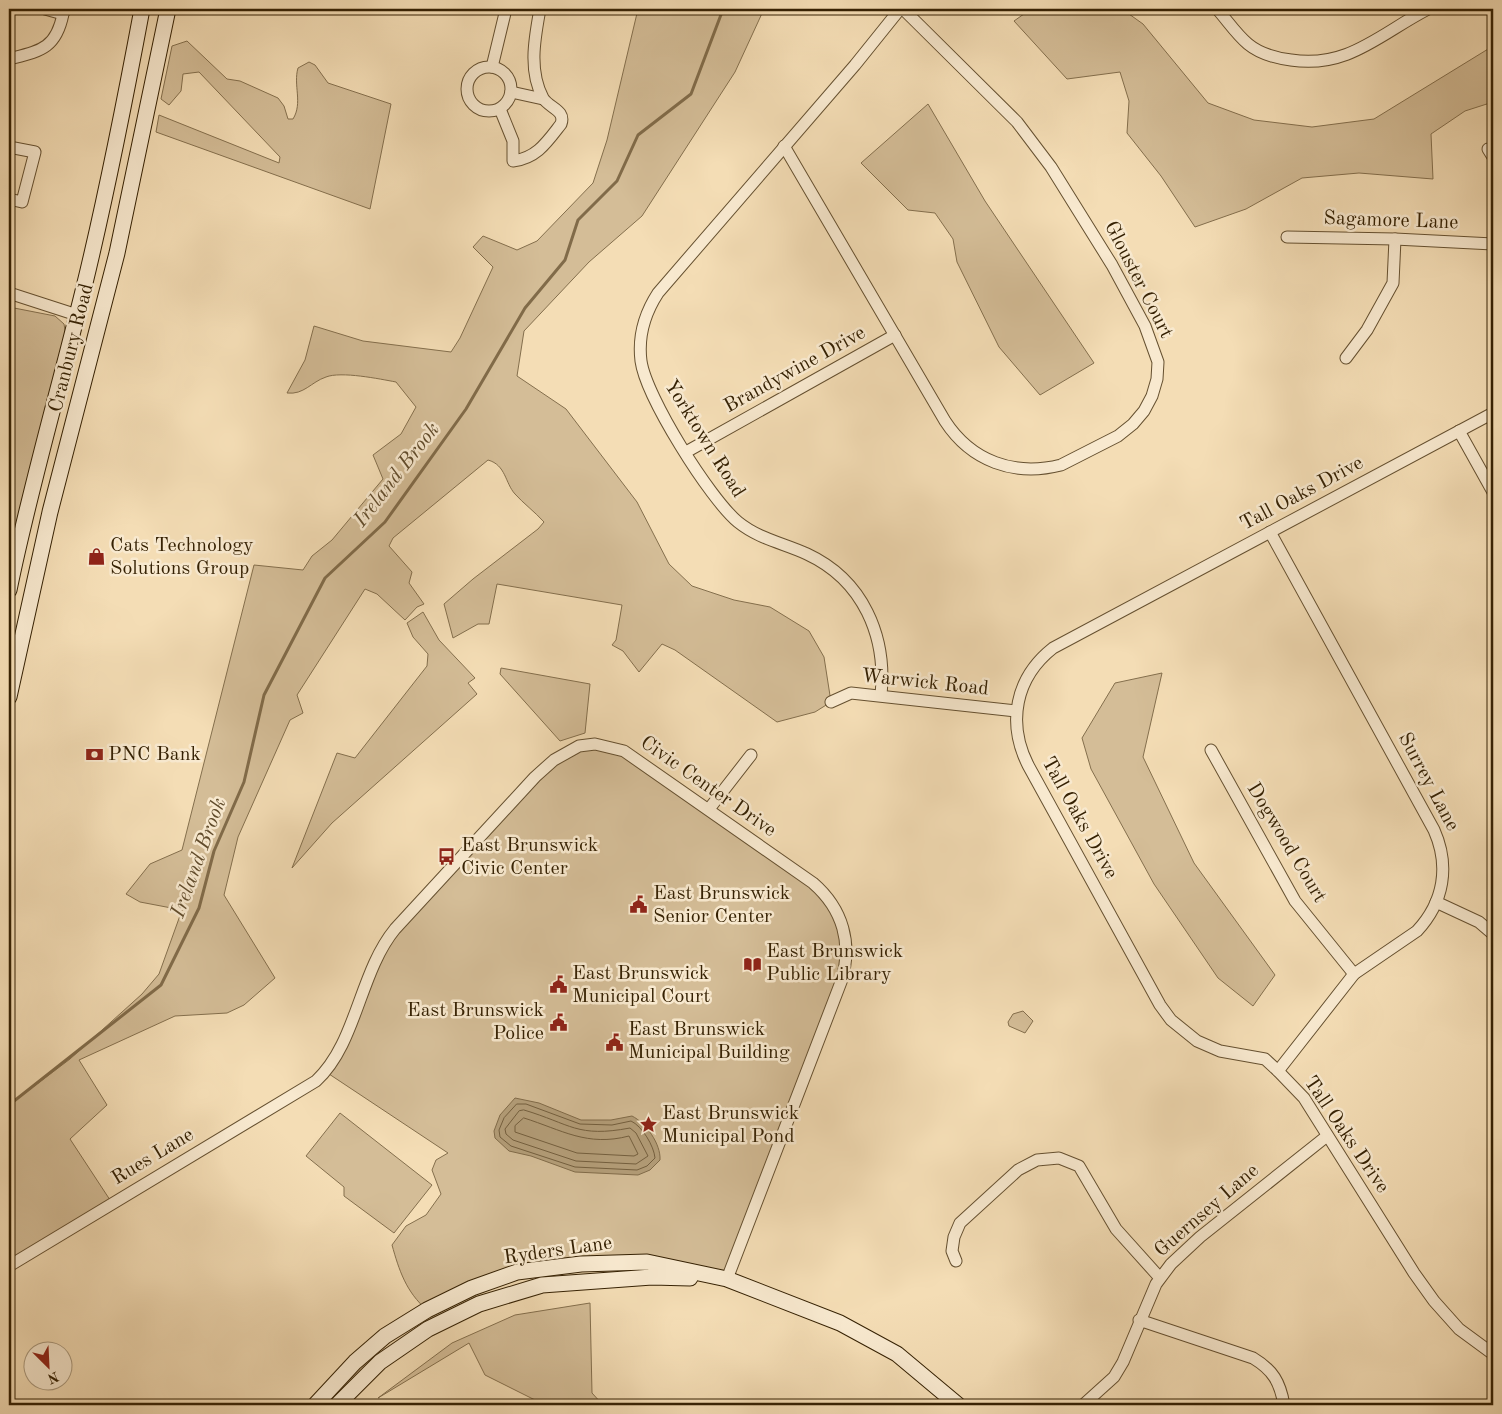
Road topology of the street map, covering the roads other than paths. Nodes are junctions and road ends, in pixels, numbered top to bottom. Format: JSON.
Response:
{"nodes":[{"id":1,"x":45,"y":9,"type":"edge"},
{"id":2,"x":142,"y":9,"type":"edge"},
{"id":3,"x":168,"y":9,"type":"edge"},
{"id":4,"x":506,"y":9,"type":"edge"},
{"id":5,"x":540,"y":9,"type":"edge"},
{"id":6,"x":902,"y":9,"type":"edge"},
{"id":7,"x":1217,"y":9,"type":"edge"},
{"id":8,"x":1428,"y":9,"type":"edge"},
{"id":9,"x":63,"y":11,"type":"edge"},
{"id":10,"x":1409,"y":13,"type":"edge"},
{"id":11,"x":9,"y":59,"type":"edge"},
{"id":12,"x":492,"y":67,"type":"junction"},
{"id":13,"x":511,"y":92,"type":"junction"},
{"id":14,"x":543,"y":99,"type":"junction"},
{"id":15,"x":500,"y":109,"type":"junction"},
{"id":16,"x":784,"y":146,"type":"junction"},
{"id":17,"x":9,"y":147,"type":"edge"},
{"id":18,"x":9,"y":199,"type":"edge"},
{"id":19,"x":1287,"y":237,"type":"dead end"},
{"id":20,"x":1395,"y":239,"type":"junction"},
{"id":21,"x":1493,"y":244,"type":"edge"},
{"id":22,"x":9,"y":293,"type":"edge"},
{"id":23,"x":77,"y":315,"type":"junction"},
{"id":24,"x":896,"y":335,"type":"junction"},
{"id":25,"x":1346,"y":358,"type":"dead end"},
{"id":26,"x":1493,"y":413,"type":"edge"},
{"id":27,"x":1459,"y":431,"type":"junction"},
{"id":28,"x":686,"y":452,"type":"junction"},
{"id":29,"x":1493,"y":492,"type":"edge"},
{"id":30,"x":1270,"y":532,"type":"junction"},
{"id":31,"x":9,"y":590,"type":"edge"},
{"id":32,"x":881,"y":695,"type":"junction"},
{"id":33,"x":9,"y":697,"type":"edge"},
{"id":34,"x":831,"y":702,"type":"dead end"},
{"id":35,"x":1016,"y":711,"type":"junction"},
{"id":36,"x":1211,"y":750,"type":"dead end"},
{"id":37,"x":751,"y":755,"type":"dead end"},
{"id":38,"x":709,"y":809,"type":"junction"},
{"id":39,"x":1436,"y":902,"type":"junction"},
{"id":40,"x":1493,"y":934,"type":"edge"},
{"id":41,"x":1354,"y":974,"type":"junction"},
{"id":42,"x":1278,"y":1071,"type":"junction"},
{"id":43,"x":316,"y":1081,"type":"joint"},
{"id":44,"x":1327,"y":1136,"type":"junction"},
{"id":45,"x":956,"y":1261,"type":"dead end"},
{"id":46,"x":9,"y":1266,"type":"edge"},
{"id":47,"x":1160,"y":1278,"type":"junction"},
{"id":48,"x":727,"y":1279,"type":"junction"},
{"id":49,"x":1140,"y":1320,"type":"junction"},
{"id":50,"x":1493,"y":1354,"type":"edge"},
{"id":51,"x":315,"y":1405,"type":"edge"},
{"id":52,"x":337,"y":1405,"type":"edge"},
{"id":53,"x":958,"y":1405,"type":"edge"},
{"id":54,"x":1083,"y":1405,"type":"edge"},
{"id":55,"x":1284,"y":1405,"type":"edge"}],
"edges":[{"from":1,"to":9,"type":"street"},
{"from":2,"to":23,"type":"main road","name":"Cranbury Road"},
{"from":3,"to":33,"type":"main road","name":"Cranbury Road"},
{"from":4,"to":12,"type":"street"},
{"from":5,"to":14,"type":"street"},
{"from":6,"to":16,"type":"street","name":"Yorktown Road"},
{"from":6,"to":24,"type":"street","name":"Glouster Court"},
{"from":7,"to":10,"type":"street"},
{"from":8,"to":10,"type":"street"},
{"from":9,"to":11,"type":"street"},
{"from":12,"to":13,"type":"street"},
{"from":12,"to":15,"type":"street"},
{"from":13,"to":14,"type":"street"},
{"from":13,"to":15,"type":"street"},
{"from":14,"to":15,"type":"street"},
{"from":16,"to":24,"type":"street","name":"Glouster Court"},
{"from":16,"to":28,"type":"street","name":"Yorktown Road"},
{"from":17,"to":18,"type":"street"},
{"from":19,"to":20,"type":"street","name":"Sagamore Lane"},
{"from":20,"to":21,"type":"street","name":"Sagamore Lane"},
{"from":20,"to":25,"type":"street"},
{"from":22,"to":23,"type":"street"},
{"from":23,"to":31,"type":"main road","name":"Cranbury Road"},
{"from":24,"to":28,"type":"street","name":"Brandywine Drive"},
{"from":26,"to":27,"type":"street","name":"Tall Oaks Drive"},
{"from":27,"to":29,"type":"street"},
{"from":27,"to":30,"type":"street","name":"Tall Oaks Drive"},
{"from":28,"to":32,"type":"street","name":"Yorktown Road"},
{"from":30,"to":35,"type":"street","name":"Tall Oaks Drive"},
{"from":30,"to":39,"type":"street","name":"Surrey Lane"},
{"from":32,"to":34,"type":"street","name":"Warwick Road"},
{"from":32,"to":35,"type":"street","name":"Warwick Road"},
{"from":35,"to":42,"type":"street","name":"Tall Oaks Drive"},
{"from":36,"to":41,"type":"street","name":"Dogwood Court"},
{"from":37,"to":38,"type":"street"},
{"from":38,"to":43,"type":"street","name":"Civic Center Drive"},
{"from":38,"to":48,"type":"street","name":"Civic Center Drive"},
{"from":39,"to":40,"type":"street"},
{"from":39,"to":41,"type":"street","name":"Surrey Lane"},
{"from":41,"to":42,"type":"street","name":"Surrey Lane"},
{"from":42,"to":44,"type":"street","name":"Tall Oaks Drive"},
{"from":43,"to":46,"type":"street","name":"Rues Lane"},
{"from":44,"to":47,"type":"street","name":"Guernsey Lane"},
{"from":44,"to":50,"type":"street","name":"Tall Oaks Drive"},
{"from":45,"to":47,"type":"street"},
{"from":47,"to":49,"type":"street","name":"Guernsey Lane"},
{"from":48,"to":51,"type":"main road","name":"Ryders Lane"},
{"from":48,"to":52,"type":"main road","name":"Ryders Lane"},
{"from":48,"to":53,"type":"main road","name":"Ryders Lane"},
{"from":49,"to":54,"type":"street","name":"Guernsey Lane"},
{"from":49,"to":55,"type":"street"}]}
